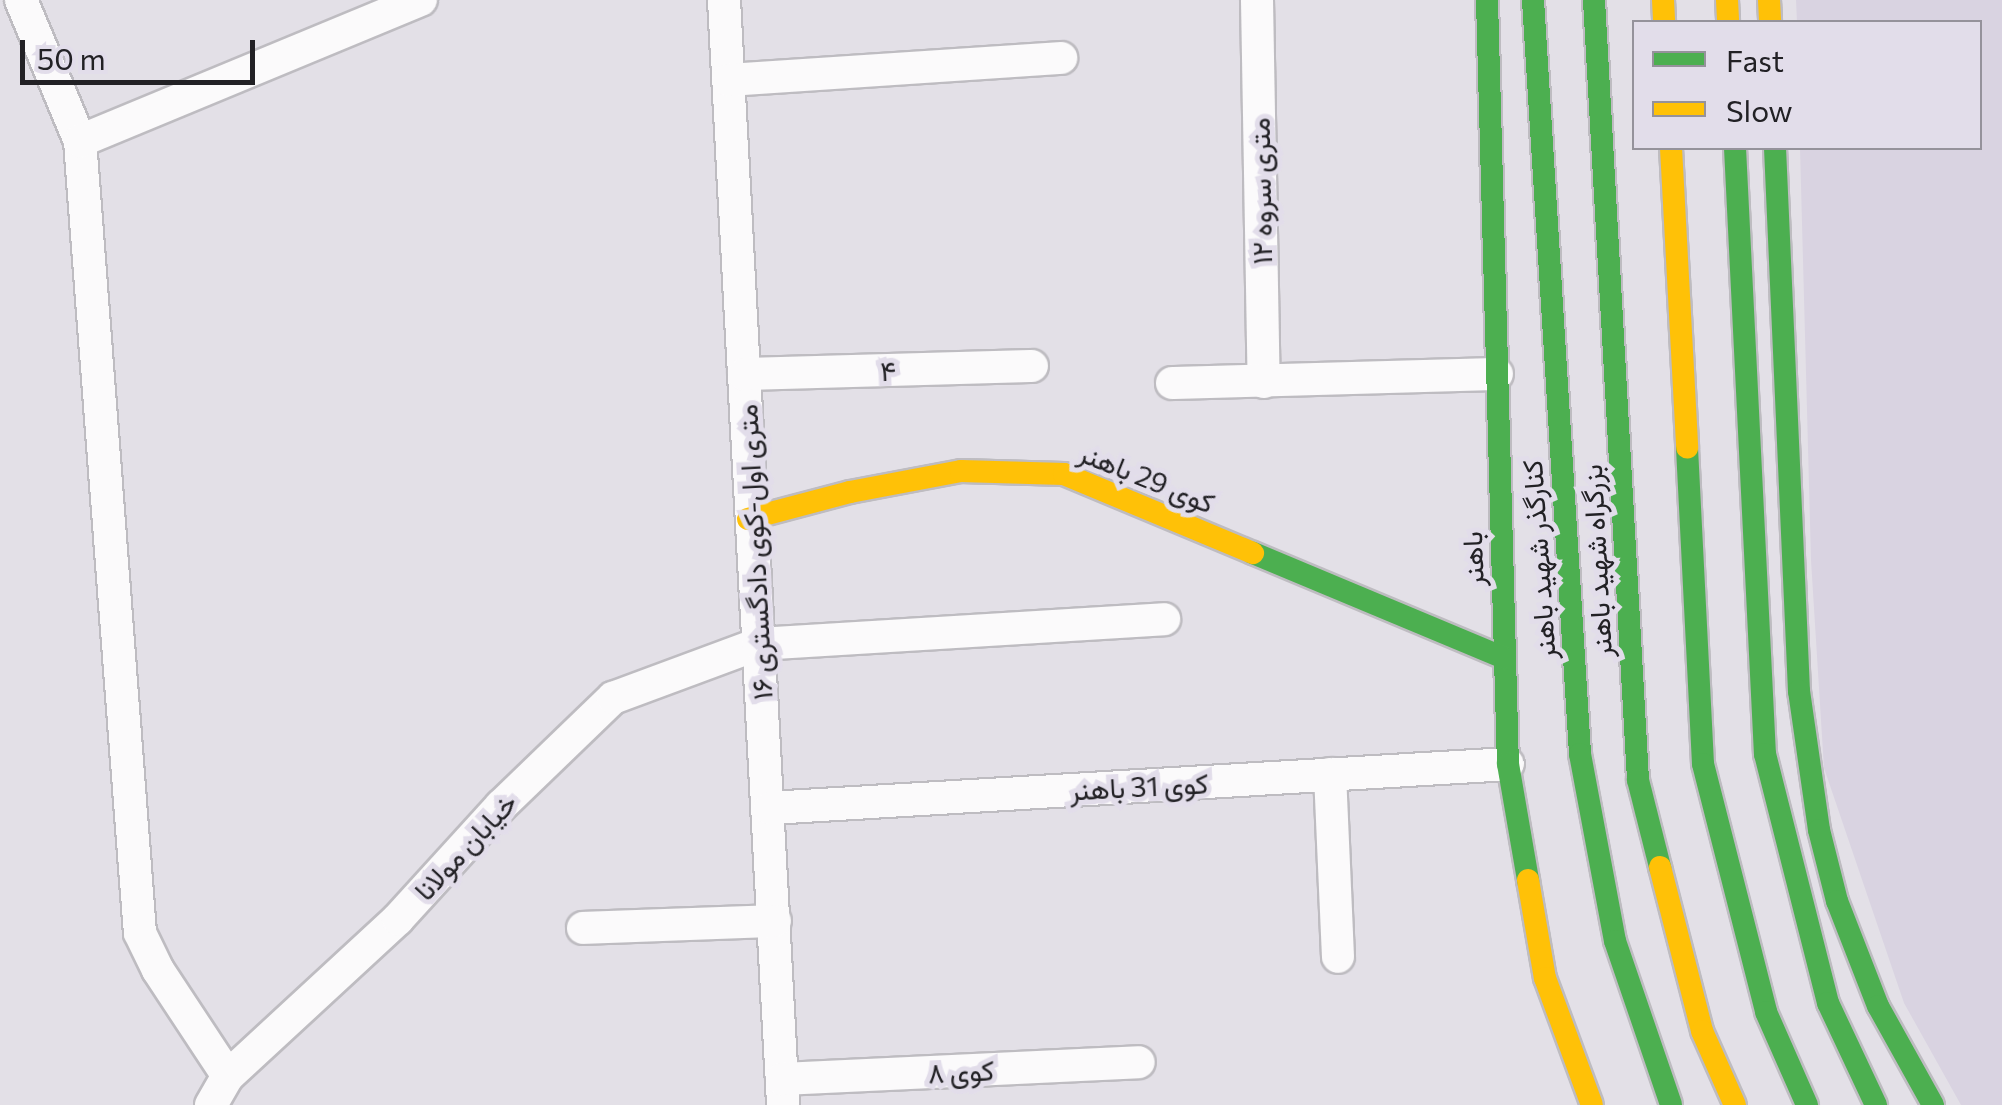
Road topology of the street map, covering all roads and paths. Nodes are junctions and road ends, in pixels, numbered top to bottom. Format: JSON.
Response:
{"nodes":[{"id":1,"x":20,"y":0,"type":"edge"},
{"id":2,"x":421,"y":0,"type":"edge"},
{"id":3,"x":724,"y":0,"type":"edge"},
{"id":4,"x":1256,"y":0,"type":"edge"},
{"id":5,"x":1487,"y":0,"type":"edge"},
{"id":6,"x":1534,"y":0,"type":"edge"},
{"id":7,"x":1594,"y":0,"type":"edge"},
{"id":8,"x":1061,"y":58,"type":"dead end"},
{"id":9,"x":729,"y":80,"type":"junction"},
{"id":10,"x":80,"y":141,"type":"junction"},
{"id":11,"x":1670,"y":150,"type":"edge"},
{"id":12,"x":1734,"y":150,"type":"edge"},
{"id":13,"x":1775,"y":150,"type":"edge"},
{"id":14,"x":1032,"y":366,"type":"dead end"},
{"id":15,"x":744,"y":374,"type":"junction"},
{"id":16,"x":1497,"y":374,"type":"junction"},
{"id":17,"x":1264,"y":382,"type":"junction"},
{"id":18,"x":1172,"y":384,"type":"dead end"},
{"id":19,"x":748,"y":519,"type":"junction"},
{"id":20,"x":1164,"y":619,"type":"dead end"},
{"id":21,"x":758,"y":644,"type":"junction"},
{"id":22,"x":1504,"y":658,"type":"junction"},
{"id":23,"x":1508,"y":764,"type":"junction"},
{"id":24,"x":1330,"y":774,"type":"junction"},
{"id":25,"x":770,"y":808,"type":"junction"},
{"id":26,"x":775,"y":921,"type":"junction"},
{"id":27,"x":584,"y":928,"type":"dead end"},
{"id":28,"x":1338,"y":956,"type":"dead end"},
{"id":29,"x":1139,"y":1062,"type":"dead end"},
{"id":30,"x":228,"y":1076,"type":"junction"},
{"id":31,"x":783,"y":1092,"type":"edge"},
{"id":32,"x":211,"y":1105,"type":"edge"},
{"id":33,"x":1592,"y":1105,"type":"edge"},
{"id":34,"x":1671,"y":1105,"type":"edge"},
{"id":35,"x":1735,"y":1105,"type":"edge"},
{"id":36,"x":1807,"y":1105,"type":"edge"},
{"id":37,"x":1876,"y":1105,"type":"edge"},
{"id":38,"x":1933,"y":1105,"type":"edge"}],
"edges":[{"from":1,"to":10,"type":"street"},
{"from":2,"to":10,"type":"street"},
{"from":3,"to":9,"type":"street","name":"۱۶ متری اول-کوی دادگستری"},
{"from":4,"to":17,"type":"street","name":"۱۲ متری سروه"},
{"from":5,"to":16,"type":"main road","name":"باهنر"},
{"from":6,"to":34,"type":"main road","name":"کنارگذر شهید باهنر"},
{"from":7,"to":35,"type":"main road","name":"بزرگراه شهید باهنر"},
{"from":8,"to":9,"type":"street"},
{"from":9,"to":15,"type":"street","name":"۱۶ متری اول-کوی دادگستری"},
{"from":10,"to":30,"type":"street"},
{"from":11,"to":36,"type":"main road"},
{"from":12,"to":37,"type":"main road"},
{"from":13,"to":38,"type":"main road"},
{"from":14,"to":15,"type":"street","name":"۴"},
{"from":15,"to":19,"type":"street","name":"۱۶ متری اول-کوی دادگستری"},
{"from":16,"to":17,"type":"street"},
{"from":16,"to":22,"type":"main road","name":"باهنر"},
{"from":17,"to":18,"type":"street"},
{"from":19,"to":21,"type":"street","name":"۱۶ متری اول-کوی دادگستری"},
{"from":19,"to":22,"type":"main road","name":"کوی 29 باهنر"},
{"from":20,"to":21,"type":"street","name":"خیابان مولانا"},
{"from":21,"to":25,"type":"street","name":"۱۶ متری اول-کوی دادگستری"},
{"from":21,"to":30,"type":"street","name":"خیابان مولانا"},
{"from":22,"to":23,"type":"main road","name":"باهنر"},
{"from":23,"to":24,"type":"street","name":"کوی 31 باهنر"},
{"from":23,"to":33,"type":"main road","name":"باهنر"},
{"from":24,"to":25,"type":"street","name":"کوی 31 باهنر"},
{"from":24,"to":28,"type":"street"},
{"from":25,"to":26,"type":"street","name":"۱۶ متری اول-کوی دادگستری"},
{"from":26,"to":27,"type":"street"},
{"from":26,"to":31,"type":"street","name":"۱۶ متری اول-کوی دادگستری"},
{"from":29,"to":31,"type":"street","name":"کوی ۸"},
{"from":30,"to":32,"type":"street","name":"خیابان مولانا"}]}
